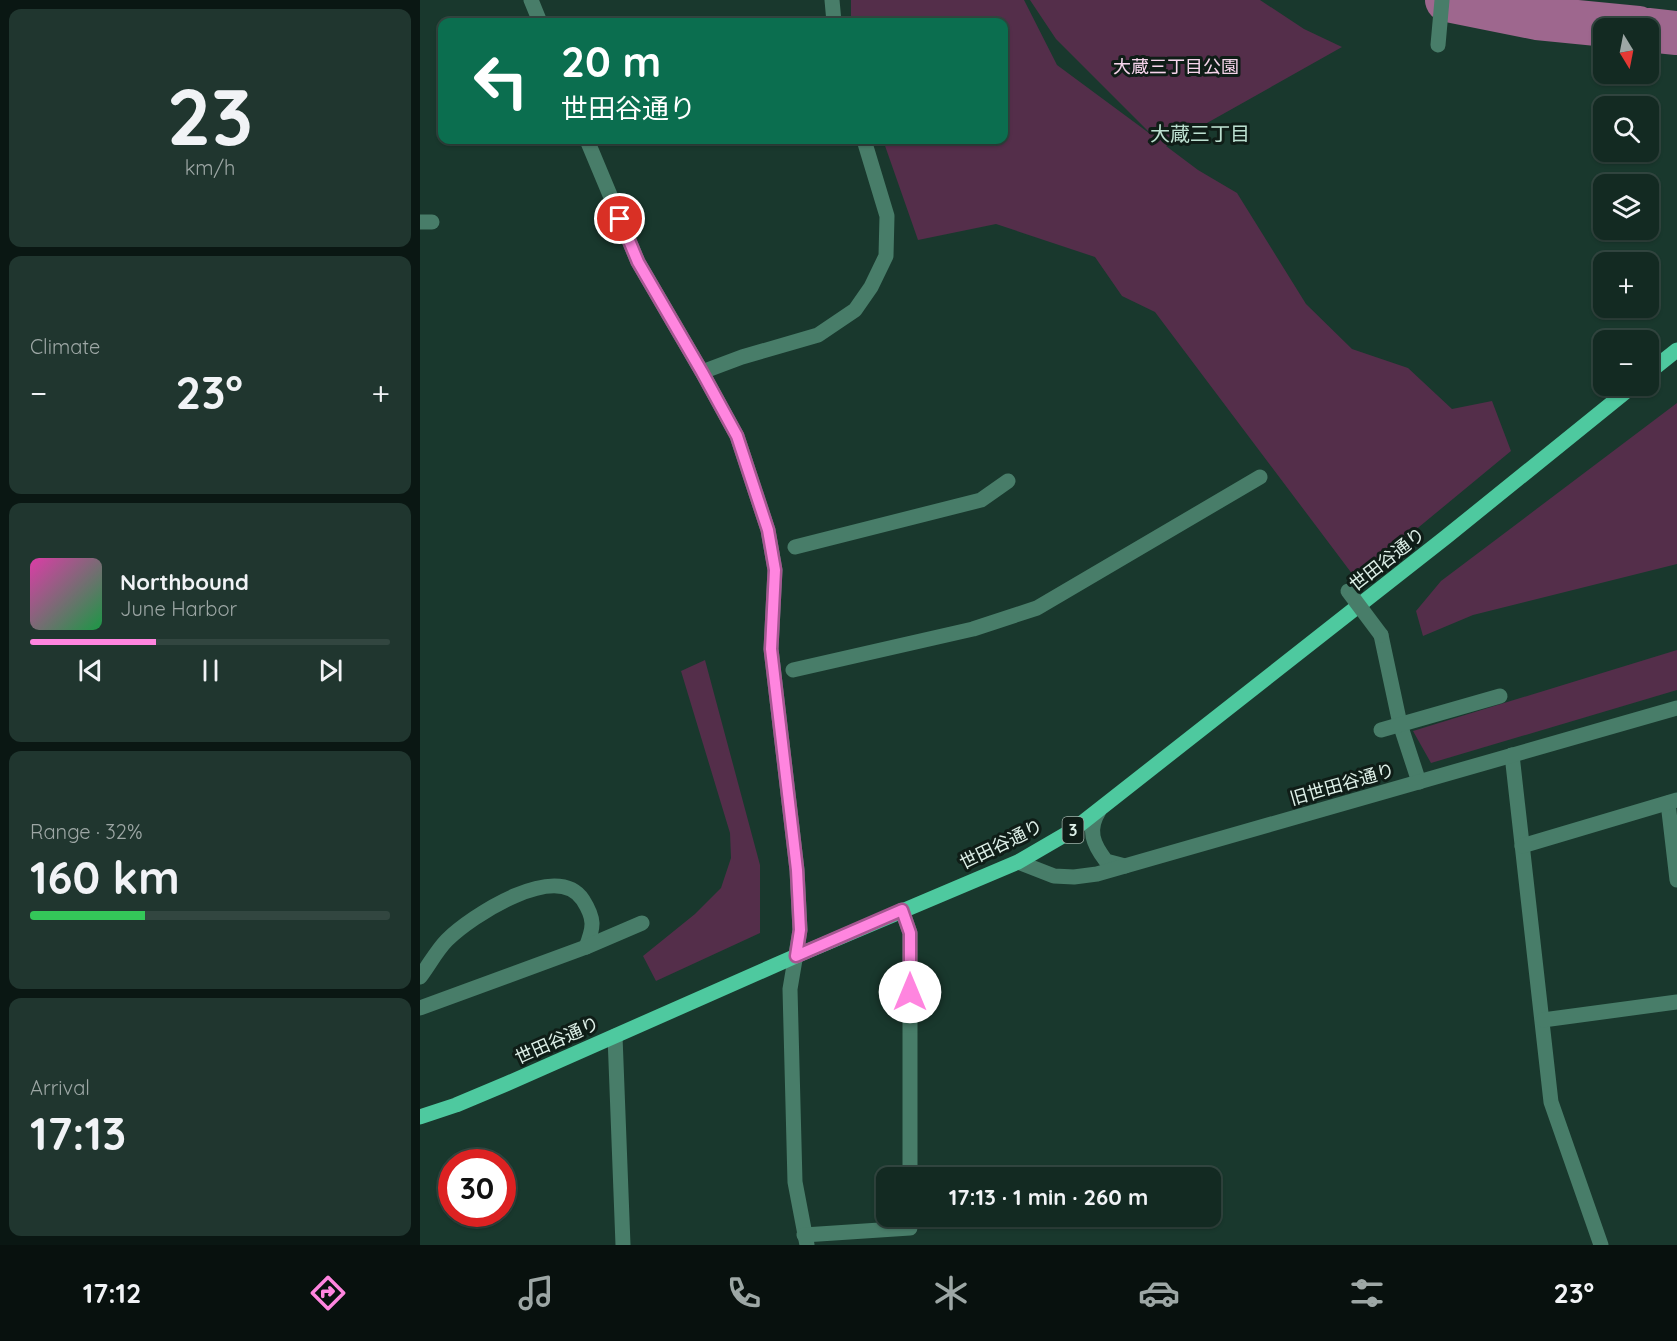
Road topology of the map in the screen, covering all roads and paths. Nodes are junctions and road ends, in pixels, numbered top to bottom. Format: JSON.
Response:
{"nodes":[{"id":1,"x":531,"y":0,"type":"edge"},
{"id":2,"x":832,"y":0,"type":"edge"},
{"id":3,"x":1442,"y":0,"type":"edge"},
{"id":4,"x":538,"y":18,"type":"edge"},
{"id":5,"x":834,"y":18,"type":"edge"},
{"id":6,"x":1438,"y":45,"type":"dead end"},
{"id":7,"x":589,"y":144,"type":"edge"},
{"id":8,"x":865,"y":144,"type":"edge"},
{"id":9,"x":1677,"y":350,"type":"edge"},
{"id":10,"x":1659,"y":364,"type":"edge"},
{"id":11,"x":702,"y":372,"type":"junction"},
{"id":12,"x":1621,"y":396,"type":"edge"},
{"id":13,"x":1260,"y":477,"type":"dead end"},
{"id":14,"x":1008,"y":481,"type":"dead end"},
{"id":15,"x":795,"y":548,"type":"dead end"},
{"id":16,"x":1348,"y":591,"type":"dead end"},
{"id":17,"x":793,"y":670,"type":"dead end"},
{"id":18,"x":1500,"y":696,"type":"dead end"},
{"id":19,"x":1677,"y":708,"type":"edge"},
{"id":20,"x":1400,"y":724,"type":"junction"},
{"id":21,"x":1381,"y":730,"type":"dead end"},
{"id":22,"x":1512,"y":755,"type":"junction"},
{"id":23,"x":1419,"y":782,"type":"junction"},
{"id":24,"x":1672,"y":801,"type":"edge"},
{"id":25,"x":1099,"y":811,"type":"junction"},
{"id":26,"x":1522,"y":846,"type":"junction"},
{"id":27,"x":1018,"y":862,"type":"junction"},
{"id":28,"x":1127,"y":866,"type":"junction"},
{"id":29,"x":1677,"y":880,"type":"edge"},
{"id":30,"x":902,"y":910,"type":"junction"},
{"id":31,"x":642,"y":923,"type":"dead end"},
{"id":32,"x":586,"y":947,"type":"junction"},
{"id":33,"x":796,"y":956,"type":"junction"},
{"id":34,"x":420,"y":976,"type":"edge"},
{"id":35,"x":1677,"y":1002,"type":"edge"},
{"id":36,"x":420,"y":1008,"type":"edge"},
{"id":37,"x":1543,"y":1020,"type":"junction"},
{"id":38,"x":615,"y":1036,"type":"junction"},
{"id":39,"x":420,"y":1118,"type":"edge"},
{"id":40,"x":910,"y":1167,"type":"edge"},
{"id":41,"x":910,"y":1227,"type":"edge"},
{"id":42,"x":805,"y":1240,"type":"edge"},
{"id":43,"x":623,"y":1245,"type":"edge"},
{"id":44,"x":1601,"y":1245,"type":"edge"}],
"edges":[{"from":1,"to":4,"type":"street"},
{"from":2,"to":5,"type":"street"},
{"from":3,"to":6,"type":"street"},
{"from":7,"to":11,"type":"street"},
{"from":8,"to":11,"type":"street"},
{"from":9,"to":10,"type":"main road"},
{"from":11,"to":33,"type":"street"},
{"from":12,"to":25,"type":"main road","name":"世田谷通り","number":"3"},
{"from":13,"to":17,"type":"street"},
{"from":14,"to":15,"type":"street"},
{"from":16,"to":20,"type":"street","bridge":true},
{"from":18,"to":20,"type":"street"},
{"from":19,"to":22,"type":"street","name":"旧世田谷通り"},
{"from":20,"to":21,"type":"street"},
{"from":20,"to":23,"type":"street"},
{"from":22,"to":23,"type":"street","name":"旧世田谷通り"},
{"from":22,"to":26,"type":"street"},
{"from":23,"to":28,"type":"street","name":"旧世田谷通り"},
{"from":24,"to":26,"type":"street"},
{"from":24,"to":29,"type":"street"},
{"from":25,"to":27,"type":"main road","name":"世田谷通り","number":"3"},
{"from":25,"to":28,"type":"street"},
{"from":26,"to":37,"type":"street"},
{"from":27,"to":28,"type":"street","name":"旧世田谷通り"},
{"from":27,"to":30,"type":"main road","name":"世田谷通り","number":"3"},
{"from":30,"to":33,"type":"main road","name":"世田谷通り","number":"3"},
{"from":30,"to":40,"type":"street"},
{"from":31,"to":32,"type":"street"},
{"from":32,"to":34,"type":"street"},
{"from":32,"to":36,"type":"street"},
{"from":33,"to":38,"type":"main road","name":"世田谷通り","number":"3"},
{"from":33,"to":42,"type":"street"},
{"from":35,"to":37,"type":"street"},
{"from":37,"to":44,"type":"street"},
{"from":38,"to":39,"type":"main road","name":"世田谷通り","number":"3"},
{"from":38,"to":43,"type":"street"},
{"from":41,"to":42,"type":"street"}]}
